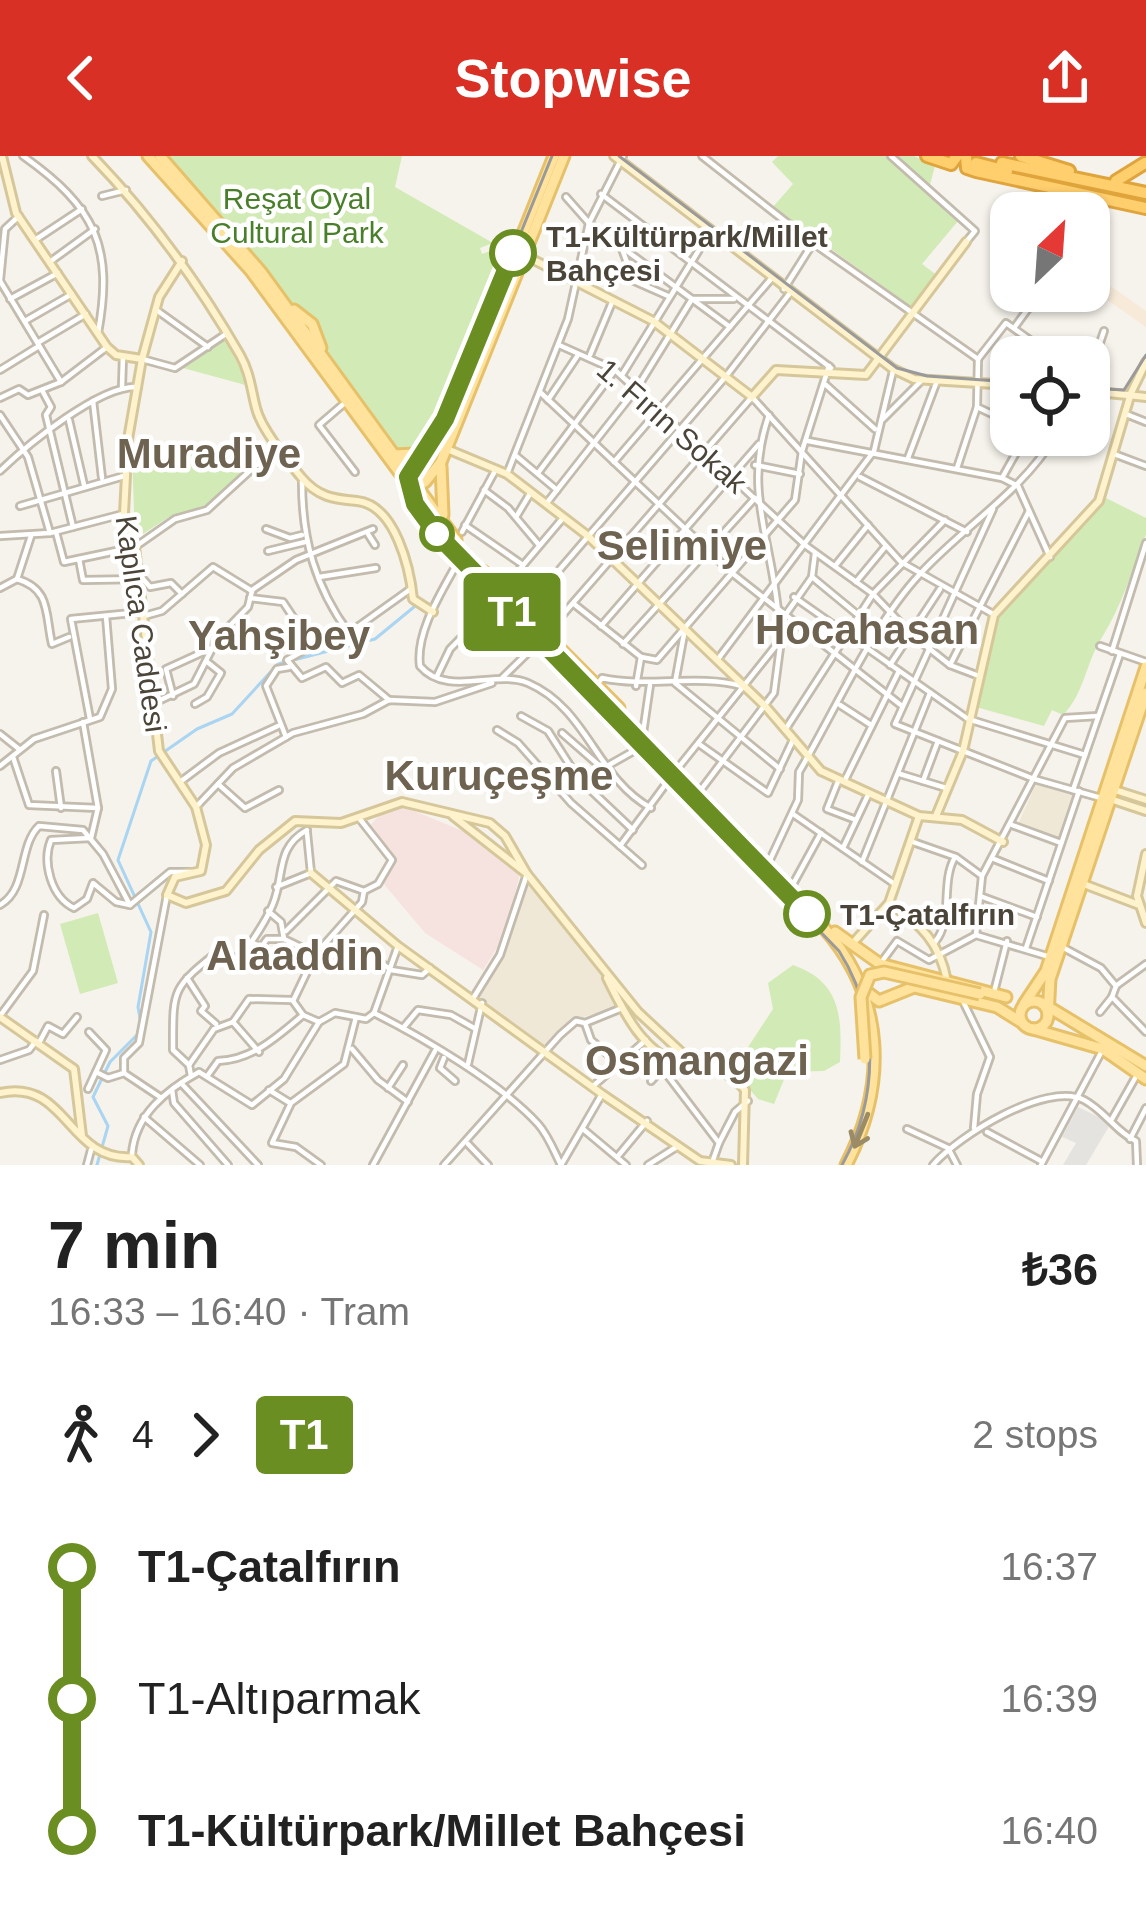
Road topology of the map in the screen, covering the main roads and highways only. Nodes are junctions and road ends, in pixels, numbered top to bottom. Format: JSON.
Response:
{"nodes":[{"id":1,"x":2,"y":156,"type":"edge"},
{"id":2,"x":92,"y":156,"type":"edge"},
{"id":3,"x":148,"y":156,"type":"edge"},
{"id":4,"x":160,"y":156,"type":"edge"},
{"id":5,"x":554,"y":156,"type":"edge"},
{"id":6,"x":564,"y":156,"type":"edge"},
{"id":7,"x":927,"y":156,"type":"edge"},
{"id":8,"x":1021,"y":156,"type":"edge"},
{"id":9,"x":619,"y":157,"type":"edge"},
{"id":10,"x":966,"y":161,"type":"edge"},
{"id":11,"x":1145,"y":163,"type":"edge"},
{"id":12,"x":1116,"y":181,"type":"junction"},
{"id":13,"x":1145,"y":195,"type":"edge"},
{"id":14,"x":966,"y":242,"type":"road end"},
{"id":15,"x":526,"y":256,"type":"junction"},
{"id":16,"x":182,"y":261,"type":"junction"},
{"id":17,"x":142,"y":359,"type":"junction"},
{"id":18,"x":878,"y":360,"type":"junction"},
{"id":19,"x":1146,"y":362,"type":"edge"},
{"id":20,"x":990,"y":384,"type":"edge"},
{"id":21,"x":1110,"y":392,"type":"edge"},
{"id":22,"x":1131,"y":393,"type":"junction"},
{"id":23,"x":1146,"y":397,"type":"edge"},
{"id":24,"x":435,"y":443,"type":"junction"},
{"id":25,"x":447,"y":449,"type":"junction"},
{"id":26,"x":395,"y":455,"type":"junction"},
{"id":27,"x":439,"y":466,"type":"junction"},
{"id":28,"x":413,"y":484,"type":"junction"},
{"id":29,"x":444,"y":520,"type":"junction"},
{"id":30,"x":501,"y":594,"type":"junction"},
{"id":31,"x":433,"y":612,"type":"road end"},
{"id":32,"x":543,"y":637,"type":"junction"},
{"id":33,"x":1146,"y":664,"type":"edge"},
{"id":34,"x":1146,"y":693,"type":"edge"},
{"id":35,"x":644,"y":738,"type":"junction"},
{"id":36,"x":676,"y":771,"type":"junction"},
{"id":37,"x":1108,"y":795,"type":"junction"},
{"id":38,"x":1146,"y":800,"type":"edge"},
{"id":39,"x":443,"y":811,"type":"junction"},
{"id":40,"x":1146,"y":811,"type":"edge"},
{"id":41,"x":936,"y":816,"type":"junction"},
{"id":42,"x":919,"y":817,"type":"junction"},
{"id":43,"x":1003,"y":842,"type":"road end"},
{"id":44,"x":1146,"y":854,"type":"edge"},
{"id":45,"x":311,"y":873,"type":"road end"},
{"id":46,"x":527,"y":874,"type":"junction"},
{"id":47,"x":1082,"y":881,"type":"junction"},
{"id":48,"x":1137,"y":896,"type":"junction"},
{"id":49,"x":890,"y":903,"type":"junction"},
{"id":50,"x":1139,"y":906,"type":"junction"},
{"id":51,"x":1146,"y":922,"type":"edge"},
{"id":52,"x":842,"y":942,"type":"junction"},
{"id":53,"x":600,"y":964,"type":"junction"},
{"id":54,"x":896,"y":969,"type":"junction"},
{"id":55,"x":1050,"y":979,"type":"junction"},
{"id":56,"x":946,"y":981,"type":"junction"},
{"id":57,"x":865,"y":987,"type":"junction"},
{"id":58,"x":1006,"y":997,"type":"junction"},
{"id":59,"x":1037,"y":1005,"type":"junction"},
{"id":60,"x":0,"y":1017,"type":"edge"},
{"id":61,"x":1021,"y":1022,"type":"junction"},
{"id":62,"x":1077,"y":1022,"type":"junction"},
{"id":63,"x":1033,"y":1029,"type":"junction"},
{"id":64,"x":1077,"y":1040,"type":"junction"},
{"id":65,"x":695,"y":1065,"type":"junction"},
{"id":66,"x":1143,"y":1072,"type":"edge"},
{"id":67,"x":871,"y":1084,"type":"junction"},
{"id":68,"x":0,"y":1093,"type":"edge"},
{"id":69,"x":83,"y":1139,"type":"junction"},
{"id":70,"x":106,"y":1161,"type":"edge"},
{"id":71,"x":699,"y":1163,"type":"edge"},
{"id":72,"x":139,"y":1165,"type":"edge"},
{"id":73,"x":731,"y":1165,"type":"edge"},
{"id":74,"x":742,"y":1165,"type":"edge"},
{"id":75,"x":846,"y":1165,"type":"edge"}],
"edges":[{"from":1,"to":17,"type":"main road"},
{"from":2,"to":16,"type":"main road"},
{"from":3,"to":28,"type":"main road"},
{"from":4,"to":26,"type":"main road"},
{"from":5,"to":24,"type":"main road"},
{"from":6,"to":15,"type":"main road"},
{"from":7,"to":10,"type":"highway"},
{"from":8,"to":12,"type":"highway"},
{"from":9,"to":18,"type":"main road"},
{"from":10,"to":13,"type":"highway"},
{"from":11,"to":12,"type":"highway"},
{"from":11,"to":13,"type":"highway"},
{"from":12,"to":13,"type":"highway"},
{"from":14,"to":18,"type":"main road"},
{"from":15,"to":18,"type":"main road"},
{"from":15,"to":25,"type":"main road"},
{"from":16,"to":17,"type":"main road","name":"Kaplıca Caddesi"},
{"from":16,"to":31,"type":"main road"},
{"from":17,"to":39,"type":"main road","name":"Kaplıca Caddesi"},
{"from":18,"to":20,"type":"main road"},
{"from":19,"to":22,"type":"main road"},
{"from":21,"to":22,"type":"main road"},
{"from":22,"to":23,"type":"main road"},
{"from":22,"to":41,"type":"main road"},
{"from":24,"to":26,"type":"main road"},
{"from":24,"to":27,"type":"main road"},
{"from":24,"to":28,"type":"main road"},
{"from":25,"to":27,"type":"main road"},
{"from":25,"to":42,"type":"main road"},
{"from":26,"to":28,"type":"main road"},
{"from":27,"to":28,"type":"main road"},
{"from":27,"to":29,"type":"main road"},
{"from":28,"to":29,"type":"main road"},
{"from":28,"to":30,"type":"main road"},
{"from":29,"to":30,"type":"main road"},
{"from":30,"to":32,"type":"main road"},
{"from":30,"to":32,"type":"main road"},
{"from":32,"to":35,"type":"main road"},
{"from":32,"to":35,"type":"main road"},
{"from":33,"to":37,"type":"main road"},
{"from":34,"to":37,"type":"main road"},
{"from":35,"to":36,"type":"main road"},
{"from":36,"to":52,"type":"main road"},
{"from":36,"to":52,"type":"main road"},
{"from":37,"to":38,"type":"main road"},
{"from":37,"to":40,"type":"main road"},
{"from":37,"to":47,"type":"main road"},
{"from":37,"to":59,"type":"main road"},
{"from":39,"to":46,"type":"main road"},
{"from":39,"to":46,"type":"main road"},
{"from":41,"to":42,"type":"main road"},
{"from":41,"to":43,"type":"main road"},
{"from":42,"to":49,"type":"main road"},
{"from":44,"to":48,"type":"main road"},
{"from":45,"to":71,"type":"main road"},
{"from":46,"to":53,"type":"main road"},
{"from":47,"to":48,"type":"main road"},
{"from":47,"to":50,"type":"main road"},
{"from":47,"to":55,"type":"main road"},
{"from":48,"to":50,"type":"main road"},
{"from":49,"to":52,"type":"main road"},
{"from":49,"to":56,"type":"main road"},
{"from":50,"to":51,"type":"main road"},
{"from":52,"to":54,"type":"main road"},
{"from":52,"to":57,"type":"main road"},
{"from":53,"to":65,"type":"main road"},
{"from":53,"to":65,"type":"main road"},
{"from":54,"to":56,"type":"main road"},
{"from":54,"to":57,"type":"main road"},
{"from":55,"to":59,"type":"main road"},
{"from":55,"to":62,"type":"main road"},
{"from":56,"to":58,"type":"main road"},
{"from":57,"to":61,"type":"main road"},
{"from":57,"to":67,"type":"main road"},
{"from":58,"to":59,"type":"main road"},
{"from":58,"to":67,"type":"main road","bridge":true},
{"from":59,"to":61,"type":"main road"},
{"from":59,"to":62,"type":"main road"},
{"from":59,"to":63,"type":"main road"},
{"from":60,"to":69,"type":"main road"},
{"from":61,"to":63,"type":"main road"},
{"from":62,"to":64,"type":"main road"},
{"from":62,"to":66,"type":"main road"},
{"from":63,"to":64,"type":"main road"},
{"from":64,"to":66,"type":"main road"},
{"from":65,"to":74,"type":"main road"},
{"from":67,"to":75,"type":"main road","one_way":true},
{"from":68,"to":69,"type":"main road"},
{"from":69,"to":70,"type":"main road"},
{"from":70,"to":72,"type":"main road"},
{"from":71,"to":73,"type":"main road"}]}
